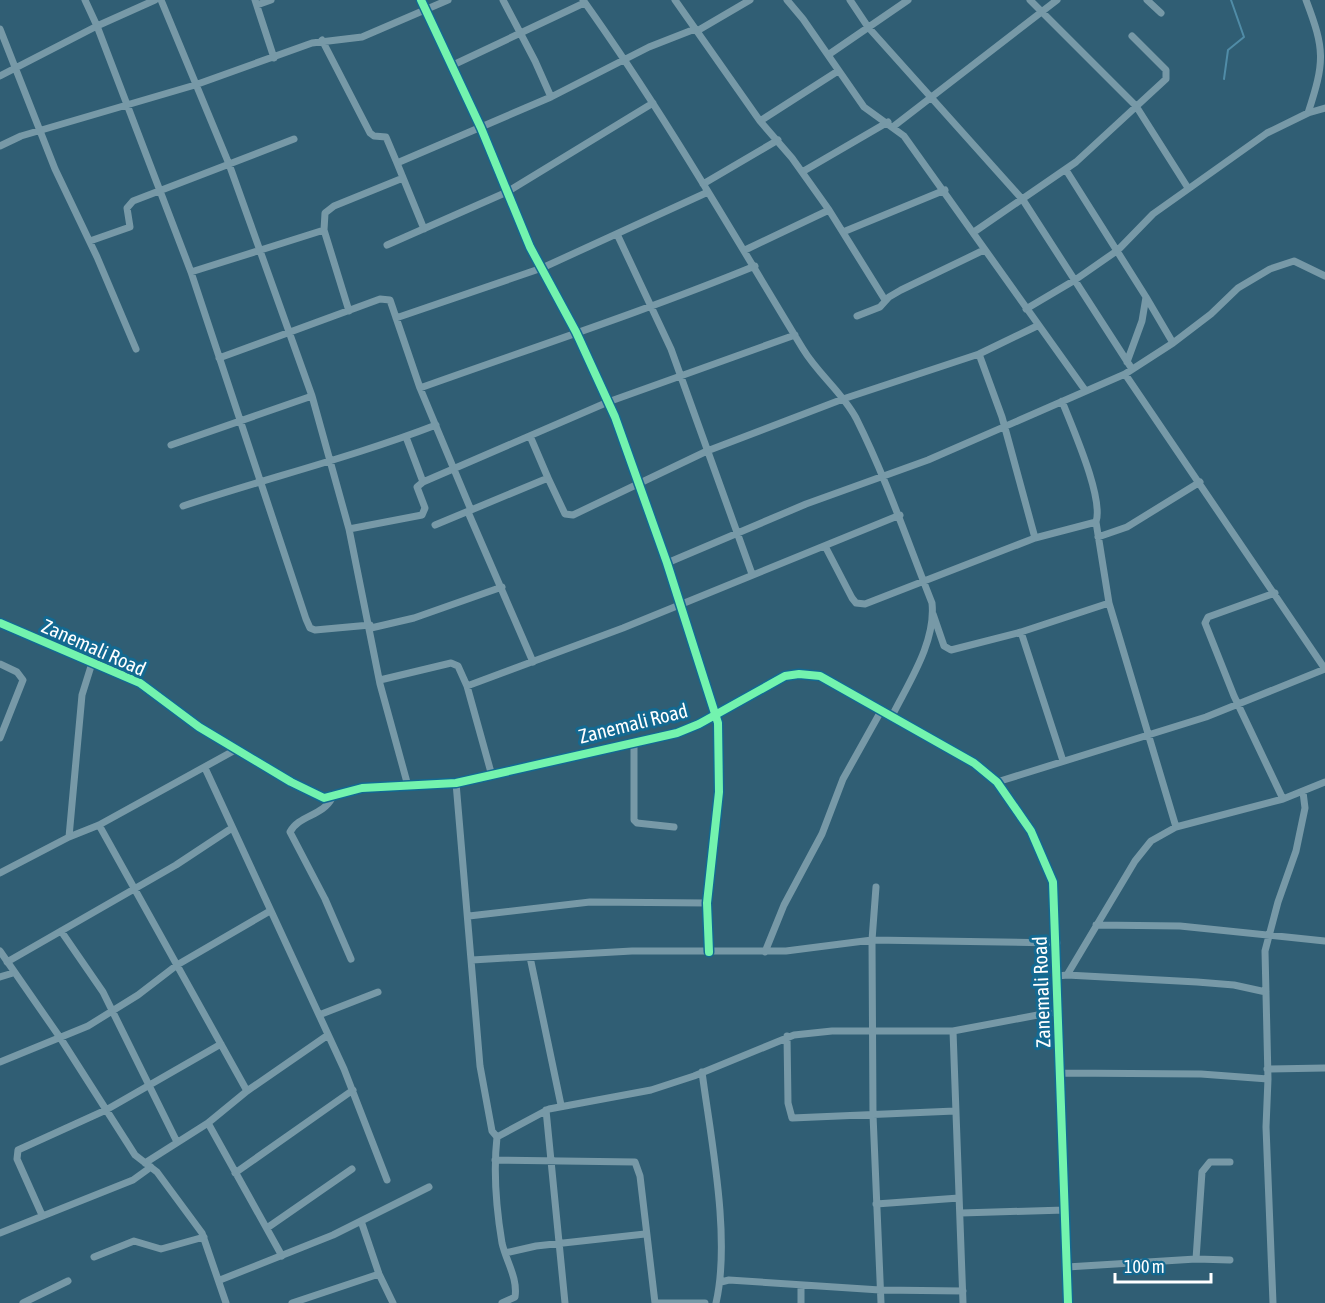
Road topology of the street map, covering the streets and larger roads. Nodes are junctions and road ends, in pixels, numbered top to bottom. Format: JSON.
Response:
{"nodes":[{"id":1,"x":85,"y":0,"type":"edge"},
{"id":2,"x":155,"y":0,"type":"edge"},
{"id":3,"x":160,"y":0,"type":"edge"},
{"id":4,"x":271,"y":0,"type":"edge"},
{"id":5,"x":421,"y":0,"type":"edge"},
{"id":6,"x":448,"y":0,"type":"edge"},
{"id":7,"x":503,"y":0,"type":"edge"},
{"id":8,"x":675,"y":0,"type":"edge"},
{"id":9,"x":750,"y":0,"type":"edge"},
{"id":10,"x":787,"y":0,"type":"edge"},
{"id":11,"x":850,"y":0,"type":"edge"},
{"id":12,"x":908,"y":0,"type":"edge"},
{"id":13,"x":1030,"y":0,"type":"edge"},
{"id":14,"x":1057,"y":0,"type":"edge"},
{"id":15,"x":1147,"y":0,"type":"edge"},
{"id":16,"x":1306,"y":0,"type":"edge"},
{"id":17,"x":583,"y":1,"type":"edge"},
{"id":18,"x":256,"y":3,"type":"edge"},
{"id":19,"x":427,"y":11,"type":"junction"},
{"id":20,"x":1042,"y":12,"type":"junction"},
{"id":21,"x":1161,"y":13,"type":"dead end"},
{"id":22,"x":98,"y":26,"type":"junction"},
{"id":23,"x":868,"y":27,"type":"junction"},
{"id":24,"x":0,"y":29,"type":"edge"},
{"id":25,"x":696,"y":30,"type":"junction"},
{"id":26,"x":520,"y":33,"type":"junction"},
{"id":27,"x":1132,"y":36,"type":"dead end"},
{"id":28,"x":322,"y":40,"type":"junction"},
{"id":29,"x":828,"y":55,"type":"junction"},
{"id":30,"x":274,"y":58,"type":"junction"},
{"id":31,"x":625,"y":61,"type":"junction"},
{"id":32,"x":453,"y":65,"type":"junction"},
{"id":33,"x":13,"y":69,"type":"junction"},
{"id":34,"x":838,"y":71,"type":"junction"},
{"id":35,"x":0,"y":76,"type":"edge"},
{"id":36,"x":195,"y":85,"type":"junction"},
{"id":37,"x":551,"y":97,"type":"junction"},
{"id":38,"x":930,"y":97,"type":"junction"},
{"id":39,"x":653,"y":103,"type":"junction"},
{"id":40,"x":126,"y":105,"type":"junction"},
{"id":41,"x":1137,"y":106,"type":"junction"},
{"id":42,"x":1325,"y":108,"type":"edge"},
{"id":43,"x":1308,"y":112,"type":"junction"},
{"id":44,"x":760,"y":121,"type":"junction"},
{"id":45,"x":891,"y":124,"type":"junction"},
{"id":46,"x":481,"y":128,"type":"junction"},
{"id":47,"x":39,"y":130,"type":"junction"},
{"id":48,"x":294,"y":139,"type":"dead end"},
{"id":49,"x":777,"y":140,"type":"junction"},
{"id":50,"x":0,"y":147,"type":"edge"},
{"id":51,"x":397,"y":163,"type":"junction"},
{"id":52,"x":229,"y":164,"type":"junction"},
{"id":53,"x":1066,"y":170,"type":"junction"},
{"id":54,"x":802,"y":172,"type":"junction"},
{"id":55,"x":403,"y":178,"type":"junction"},
{"id":56,"x":703,"y":184,"type":"junction"},
{"id":57,"x":1188,"y":188,"type":"junction"},
{"id":58,"x":945,"y":190,"type":"junction"},
{"id":59,"x":159,"y":191,"type":"junction"},
{"id":60,"x":507,"y":192,"type":"junction"},
{"id":61,"x":708,"y":192,"type":"junction"},
{"id":62,"x":1023,"y":200,"type":"junction"},
{"id":63,"x":829,"y":210,"type":"junction"},
{"id":64,"x":424,"y":229,"type":"junction"},
{"id":65,"x":324,"y":230,"type":"junction"},
{"id":66,"x":843,"y":232,"type":"junction"},
{"id":67,"x":974,"y":232,"type":"junction"},
{"id":68,"x":617,"y":234,"type":"junction"},
{"id":69,"x":90,"y":241,"type":"junction"},
{"id":70,"x":387,"y":245,"type":"dead end"},
{"id":71,"x":1118,"y":249,"type":"junction"},
{"id":72,"x":259,"y":250,"type":"junction"},
{"id":73,"x":746,"y":250,"type":"junction"},
{"id":74,"x":984,"y":250,"type":"junction"},
{"id":75,"x":755,"y":266,"type":"junction"},
{"id":76,"x":542,"y":268,"type":"junction"},
{"id":77,"x":191,"y":272,"type":"junction"},
{"id":78,"x":1325,"y":276,"type":"edge"},
{"id":79,"x":1075,"y":280,"type":"junction"},
{"id":80,"x":1146,"y":297,"type":"junction"},
{"id":81,"x":885,"y":300,"type":"junction"},
{"id":82,"x":652,"y":308,"type":"junction"},
{"id":83,"x":1026,"y":309,"type":"junction"},
{"id":84,"x":349,"y":310,"type":"junction"},
{"id":85,"x":857,"y":316,"type":"dead end"},
{"id":86,"x":396,"y":318,"type":"junction"},
{"id":87,"x":1038,"y":326,"type":"junction"},
{"id":88,"x":288,"y":332,"type":"junction"},
{"id":89,"x":576,"y":332,"type":"junction"},
{"id":90,"x":795,"y":335,"type":"junction"},
{"id":91,"x":1173,"y":343,"type":"junction"},
{"id":92,"x":136,"y":349,"type":"dead end"},
{"id":93,"x":979,"y":354,"type":"junction"},
{"id":94,"x":219,"y":358,"type":"junction"},
{"id":95,"x":1127,"y":362,"type":"junction"},
{"id":96,"x":1132,"y":369,"type":"junction"},
{"id":97,"x":1125,"y":374,"type":"junction"},
{"id":98,"x":681,"y":375,"type":"junction"},
{"id":99,"x":420,"y":388,"type":"junction"},
{"id":100,"x":1085,"y":390,"type":"junction"},
{"id":101,"x":312,"y":396,"type":"junction"},
{"id":102,"x":843,"y":399,"type":"junction"},
{"id":103,"x":1062,"y":401,"type":"junction"},
{"id":104,"x":608,"y":402,"type":"junction"},
{"id":105,"x":240,"y":420,"type":"junction"},
{"id":106,"x":436,"y":425,"type":"junction"},
{"id":107,"x":1004,"y":427,"type":"junction"},
{"id":108,"x":530,"y":436,"type":"junction"},
{"id":109,"x":406,"y":437,"type":"junction"},
{"id":110,"x":171,"y":445,"type":"dead end"},
{"id":111,"x":707,"y":451,"type":"junction"},
{"id":112,"x":330,"y":460,"type":"junction"},
{"id":113,"x":453,"y":468,"type":"junction"},
{"id":114,"x":884,"y":476,"type":"junction"},
{"id":115,"x":548,"y":478,"type":"junction"},
{"id":116,"x":261,"y":480,"type":"junction"},
{"id":117,"x":423,"y":482,"type":"junction"},
{"id":118,"x":639,"y":482,"type":"junction"},
{"id":119,"x":1200,"y":482,"type":"junction"},
{"id":120,"x":183,"y":506,"type":"dead end"},
{"id":121,"x":470,"y":511,"type":"junction"},
{"id":122,"x":900,"y":515,"type":"junction"},
{"id":123,"x":1096,"y":522,"type":"junction"},
{"id":124,"x":435,"y":525,"type":"dead end"},
{"id":125,"x":349,"y":529,"type":"junction"},
{"id":126,"x":736,"y":532,"type":"junction"},
{"id":127,"x":1035,"y":537,"type":"junction"},
{"id":128,"x":1098,"y":537,"type":"junction"},
{"id":129,"x":825,"y":546,"type":"junction"},
{"id":130,"x":667,"y":563,"type":"junction"},
{"id":131,"x":753,"y":574,"type":"junction"},
{"id":132,"x":923,"y":580,"type":"junction"},
{"id":133,"x":502,"y":587,"type":"junction"},
{"id":134,"x":1275,"y":593,"type":"junction"},
{"id":135,"x":1109,"y":603,"type":"junction"},
{"id":136,"x":680,"y":604,"type":"junction"},
{"id":137,"x":933,"y":614,"type":"junction"},
{"id":138,"x":0,"y":623,"type":"edge"},
{"id":139,"x":370,"y":626,"type":"junction"},
{"id":140,"x":1021,"y":632,"type":"junction"},
{"id":141,"x":533,"y":662,"type":"junction"},
{"id":142,"x":92,"y":663,"type":"junction"},
{"id":143,"x":0,"y":664,"type":"edge"},
{"id":144,"x":1325,"y":669,"type":"edge"},
{"id":145,"x":380,"y":680,"type":"junction"},
{"id":146,"x":467,"y":686,"type":"junction"},
{"id":147,"x":1239,"y":705,"type":"junction"},
{"id":148,"x":880,"y":711,"type":"junction"},
{"id":149,"x":714,"y":716,"type":"junction"},
{"id":150,"x":892,"y":716,"type":"junction"},
{"id":151,"x":1148,"y":737,"type":"junction"},
{"id":152,"x":0,"y":738,"type":"edge"},
{"id":153,"x":634,"y":742,"type":"junction"},
{"id":154,"x":237,"y":749,"type":"junction"},
{"id":155,"x":1063,"y":761,"type":"junction"},
{"id":156,"x":205,"y":768,"type":"junction"},
{"id":157,"x":492,"y":776,"type":"junction"},
{"id":158,"x":997,"y":782,"type":"junction"},
{"id":159,"x":1325,"y":782,"type":"edge"},
{"id":160,"x":456,"y":783,"type":"junction"},
{"id":161,"x":408,"y":786,"type":"junction"},
{"id":162,"x":1303,"y":792,"type":"junction"},
{"id":163,"x":332,"y":798,"type":"junction"},
{"id":164,"x":1283,"y":799,"type":"junction"},
{"id":165,"x":99,"y":825,"type":"junction"},
{"id":166,"x":1176,"y":826,"type":"junction"},
{"id":167,"x":674,"y":827,"type":"dead end"},
{"id":168,"x":232,"y":828,"type":"junction"},
{"id":169,"x":69,"y":837,"type":"junction"},
{"id":170,"x":0,"y":873,"type":"edge"},
{"id":171,"x":876,"y":886,"type":"dead end"},
{"id":172,"x":136,"y":887,"type":"junction"},
{"id":173,"x":707,"y":903,"type":"junction"},
{"id":174,"x":270,"y":911,"type":"junction"},
{"id":175,"x":469,"y":916,"type":"junction"},
{"id":176,"x":1096,"y":925,"type":"junction"},
{"id":177,"x":61,"y":931,"type":"junction"},
{"id":178,"x":1268,"y":933,"type":"junction"},
{"id":179,"x":872,"y":940,"type":"junction"},
{"id":180,"x":1325,"y":941,"type":"edge"},
{"id":181,"x":1057,"y":943,"type":"junction"},
{"id":182,"x":0,"y":951,"type":"edge"},
{"id":183,"x":709,"y":952,"type":"junction"},
{"id":184,"x":765,"y":952,"type":"junction"},
{"id":185,"x":530,"y":957,"type":"junction"},
{"id":186,"x":351,"y":959,"type":"dead end"},
{"id":187,"x":472,"y":960,"type":"junction"},
{"id":188,"x":7,"y":962,"type":"junction"},
{"id":189,"x":177,"y":965,"type":"junction"},
{"id":190,"x":13,"y":974,"type":"junction"},
{"id":191,"x":1067,"y":975,"type":"junction"},
{"id":192,"x":1058,"y":976,"type":"junction"},
{"id":193,"x":0,"y":977,"type":"edge"},
{"id":194,"x":378,"y":992,"type":"dead end"},
{"id":195,"x":1266,"y":992,"type":"junction"},
{"id":196,"x":114,"y":1011,"type":"junction"},
{"id":197,"x":1059,"y":1011,"type":"junction"},
{"id":198,"x":319,"y":1015,"type":"junction"},
{"id":199,"x":953,"y":1031,"type":"junction"},
{"id":200,"x":874,"y":1032,"type":"junction"},
{"id":201,"x":328,"y":1035,"type":"junction"},
{"id":202,"x":788,"y":1036,"type":"junction"},
{"id":203,"x":61,"y":1038,"type":"junction"},
{"id":204,"x":221,"y":1044,"type":"junction"},
{"id":205,"x":0,"y":1062,"type":"edge"},
{"id":206,"x":1325,"y":1068,"type":"edge"},
{"id":207,"x":1267,"y":1069,"type":"junction"},
{"id":208,"x":702,"y":1072,"type":"junction"},
{"id":209,"x":1060,"y":1073,"type":"junction"},
{"id":210,"x":1268,"y":1079,"type":"junction"},
{"id":211,"x":150,"y":1086,"type":"junction"},
{"id":212,"x":353,"y":1090,"type":"junction"},
{"id":213,"x":246,"y":1091,"type":"junction"},
{"id":214,"x":561,"y":1105,"type":"junction"},
{"id":215,"x":106,"y":1110,"type":"junction"},
{"id":216,"x":546,"y":1110,"type":"junction"},
{"id":217,"x":955,"y":1111,"type":"junction"},
{"id":218,"x":873,"y":1115,"type":"junction"},
{"id":219,"x":208,"y":1123,"type":"junction"},
{"id":220,"x":497,"y":1137,"type":"junction"},
{"id":221,"x":177,"y":1142,"type":"junction"},
{"id":222,"x":495,"y":1160,"type":"junction"},
{"id":223,"x":552,"y":1160,"type":"junction"},
{"id":224,"x":1230,"y":1162,"type":"dead end"},
{"id":225,"x":148,"y":1165,"type":"junction"},
{"id":226,"x":352,"y":1169,"type":"dead end"},
{"id":227,"x":235,"y":1173,"type":"junction"},
{"id":228,"x":387,"y":1180,"type":"dead end"},
{"id":229,"x":429,"y":1187,"type":"dead end"},
{"id":230,"x":959,"y":1198,"type":"junction"},
{"id":231,"x":876,"y":1204,"type":"junction"},
{"id":232,"x":1065,"y":1210,"type":"junction"},
{"id":233,"x":961,"y":1213,"type":"junction"},
{"id":234,"x":42,"y":1215,"type":"junction"},
{"id":235,"x":361,"y":1221,"type":"junction"},
{"id":236,"x":267,"y":1228,"type":"junction"},
{"id":237,"x":0,"y":1233,"type":"edge"},
{"id":238,"x":645,"y":1234,"type":"junction"},
{"id":239,"x":204,"y":1237,"type":"junction"},
{"id":240,"x":560,"y":1243,"type":"junction"},
{"id":241,"x":505,"y":1253,"type":"junction"},
{"id":242,"x":282,"y":1256,"type":"junction"},
{"id":243,"x":94,"y":1257,"type":"dead end"},
{"id":244,"x":1196,"y":1259,"type":"junction"},
{"id":245,"x":1230,"y":1260,"type":"dead end"},
{"id":246,"x":1066,"y":1267,"type":"junction"},
{"id":247,"x":379,"y":1274,"type":"junction"},
{"id":248,"x":220,"y":1280,"type":"junction"},
{"id":249,"x":68,"y":1281,"type":"dead end"},
{"id":250,"x":721,"y":1282,"type":"junction"},
{"id":251,"x":801,"y":1285,"type":"junction"},
{"id":252,"x":880,"y":1290,"type":"junction"},
{"id":253,"x":963,"y":1291,"type":"junction"},
{"id":254,"x":23,"y":1303,"type":"edge"},
{"id":255,"x":226,"y":1303,"type":"edge"},
{"id":256,"x":292,"y":1303,"type":"edge"},
{"id":257,"x":393,"y":1303,"type":"edge"},
{"id":258,"x":502,"y":1303,"type":"edge"},
{"id":259,"x":565,"y":1303,"type":"edge"},
{"id":260,"x":655,"y":1303,"type":"edge"},
{"id":261,"x":705,"y":1303,"type":"edge"},
{"id":262,"x":716,"y":1303,"type":"edge"},
{"id":263,"x":801,"y":1303,"type":"edge"},
{"id":264,"x":881,"y":1303,"type":"edge"},
{"id":265,"x":963,"y":1303,"type":"edge"},
{"id":266,"x":1068,"y":1303,"type":"edge"},
{"id":267,"x":1273,"y":1303,"type":"edge"}],
"edges":[{"from":1,"to":22,"type":"street"},
{"from":2,"to":22,"type":"street"},
{"from":3,"to":36,"type":"street"},
{"from":4,"to":18,"type":"street"},
{"from":5,"to":19,"type":"street"},
{"from":6,"to":19,"type":"street"},
{"from":7,"to":26,"type":"street"},
{"from":8,"to":25,"type":"street"},
{"from":9,"to":25,"type":"street"},
{"from":10,"to":29,"type":"street"},
{"from":11,"to":23,"type":"street"},
{"from":12,"to":23,"type":"street"},
{"from":13,"to":20,"type":"street"},
{"from":14,"to":20,"type":"street"},
{"from":15,"to":21,"type":"street"},
{"from":16,"to":43,"type":"street"},
{"from":17,"to":26,"type":"street"},
{"from":17,"to":31,"type":"street"},
{"from":18,"to":30,"type":"street"},
{"from":19,"to":28,"type":"street"},
{"from":19,"to":32,"type":"street"},
{"from":20,"to":38,"type":"street"},
{"from":20,"to":41,"type":"street"},
{"from":22,"to":33,"type":"street"},
{"from":22,"to":40,"type":"street"},
{"from":23,"to":29,"type":"street"},
{"from":23,"to":38,"type":"street"},
{"from":24,"to":33,"type":"street"},
{"from":25,"to":31,"type":"street"},
{"from":25,"to":44,"type":"street"},
{"from":26,"to":32,"type":"street"},
{"from":26,"to":37,"type":"street"},
{"from":27,"to":41,"type":"street"},
{"from":28,"to":30,"type":"street"},
{"from":28,"to":51,"type":"street"},
{"from":29,"to":34,"type":"street"},
{"from":30,"to":36,"type":"street"},
{"from":31,"to":37,"type":"street"},
{"from":31,"to":39,"type":"street"},
{"from":32,"to":46,"type":"street"},
{"from":33,"to":35,"type":"street"},
{"from":33,"to":47,"type":"street"},
{"from":34,"to":44,"type":"street"},
{"from":34,"to":45,"type":"street"},
{"from":36,"to":40,"type":"street"},
{"from":36,"to":52,"type":"street"},
{"from":37,"to":46,"type":"street"},
{"from":38,"to":45,"type":"street"},
{"from":38,"to":62,"type":"street"},
{"from":39,"to":56,"type":"street"},
{"from":39,"to":60,"type":"street"},
{"from":40,"to":47,"type":"street"},
{"from":40,"to":59,"type":"street"},
{"from":41,"to":53,"type":"street"},
{"from":41,"to":57,"type":"street"},
{"from":42,"to":43,"type":"street"},
{"from":43,"to":57,"type":"street"},
{"from":44,"to":49,"type":"street"},
{"from":45,"to":54,"type":"street"},
{"from":45,"to":58,"type":"street"},
{"from":46,"to":51,"type":"street"},
{"from":46,"to":60,"type":"street"},
{"from":47,"to":50,"type":"street"},
{"from":47,"to":69,"type":"street"},
{"from":48,"to":52,"type":"street"},
{"from":49,"to":54,"type":"street"},
{"from":49,"to":56,"type":"street"},
{"from":51,"to":55,"type":"street"},
{"from":52,"to":59,"type":"street"},
{"from":52,"to":72,"type":"street"},
{"from":53,"to":62,"type":"street"},
{"from":53,"to":71,"type":"street"},
{"from":54,"to":63,"type":"street"},
{"from":55,"to":64,"type":"street"},
{"from":55,"to":65,"type":"street"},
{"from":56,"to":61,"type":"street"},
{"from":57,"to":71,"type":"street"},
{"from":58,"to":66,"type":"street"},
{"from":58,"to":67,"type":"street"},
{"from":59,"to":69,"type":"street"},
{"from":59,"to":77,"type":"street"},
{"from":60,"to":64,"type":"street"},
{"from":60,"to":76,"type":"street"},
{"from":61,"to":68,"type":"street"},
{"from":61,"to":73,"type":"street"},
{"from":62,"to":67,"type":"street"},
{"from":62,"to":79,"type":"street"},
{"from":63,"to":66,"type":"street"},
{"from":63,"to":73,"type":"street"},
{"from":64,"to":70,"type":"street"},
{"from":65,"to":72,"type":"street"},
{"from":65,"to":84,"type":"street"},
{"from":66,"to":81,"type":"street"},
{"from":67,"to":74,"type":"street"},
{"from":68,"to":76,"type":"street"},
{"from":68,"to":82,"type":"street"},
{"from":69,"to":92,"type":"street"},
{"from":71,"to":79,"type":"street"},
{"from":71,"to":80,"type":"street"},
{"from":72,"to":77,"type":"street"},
{"from":72,"to":88,"type":"street"},
{"from":73,"to":75,"type":"street"},
{"from":74,"to":81,"type":"street"},
{"from":74,"to":83,"type":"street"},
{"from":75,"to":82,"type":"street"},
{"from":75,"to":90,"type":"street"},
{"from":76,"to":86,"type":"street"},
{"from":76,"to":89,"type":"street"},
{"from":77,"to":94,"type":"street"},
{"from":78,"to":91,"type":"street"},
{"from":79,"to":83,"type":"street"},
{"from":79,"to":95,"type":"street"},
{"from":80,"to":91,"type":"street"},
{"from":80,"to":95,"type":"street"},
{"from":81,"to":85,"type":"street"},
{"from":82,"to":89,"type":"street"},
{"from":82,"to":98,"type":"street"},
{"from":83,"to":87,"type":"street"},
{"from":84,"to":86,"type":"street"},
{"from":84,"to":88,"type":"street"},
{"from":86,"to":99,"type":"street"},
{"from":87,"to":93,"type":"street"},
{"from":87,"to":100,"type":"street"},
{"from":88,"to":94,"type":"street"},
{"from":88,"to":101,"type":"street"},
{"from":89,"to":99,"type":"street"},
{"from":89,"to":104,"type":"street"},
{"from":90,"to":98,"type":"street"},
{"from":90,"to":102,"type":"street"},
{"from":91,"to":96,"type":"street"},
{"from":93,"to":102,"type":"street"},
{"from":93,"to":107,"type":"street"},
{"from":94,"to":105,"type":"street"},
{"from":95,"to":96,"type":"street"},
{"from":96,"to":97,"type":"street"},
{"from":97,"to":100,"type":"street"},
{"from":97,"to":119,"type":"street"},
{"from":98,"to":104,"type":"street"},
{"from":98,"to":111,"type":"street"},
{"from":99,"to":106,"type":"street"},
{"from":100,"to":103,"type":"street"},
{"from":101,"to":105,"type":"street"},
{"from":101,"to":112,"type":"street"},
{"from":102,"to":111,"type":"street"},
{"from":102,"to":114,"type":"street"},
{"from":103,"to":107,"type":"street"},
{"from":103,"to":123,"type":"street"},
{"from":104,"to":108,"type":"street"},
{"from":104,"to":118,"type":"street"},
{"from":105,"to":110,"type":"street"},
{"from":105,"to":116,"type":"street"},
{"from":106,"to":109,"type":"street"},
{"from":106,"to":113,"type":"street"},
{"from":107,"to":114,"type":"street"},
{"from":107,"to":127,"type":"street"},
{"from":108,"to":113,"type":"street"},
{"from":108,"to":115,"type":"street"},
{"from":109,"to":112,"type":"street"},
{"from":109,"to":117,"type":"street"},
{"from":111,"to":118,"type":"street"},
{"from":111,"to":126,"type":"street"},
{"from":112,"to":116,"type":"street"},
{"from":112,"to":125,"type":"street"},
{"from":113,"to":117,"type":"street"},
{"from":113,"to":121,"type":"street"},
{"from":114,"to":122,"type":"street"},
{"from":114,"to":126,"type":"street"},
{"from":115,"to":118,"type":"street"},
{"from":115,"to":121,"type":"street"},
{"from":116,"to":120,"type":"street"},
{"from":116,"to":139,"type":"street"},
{"from":117,"to":125,"type":"street"},
{"from":118,"to":130,"type":"street"},
{"from":119,"to":128,"type":"street"},
{"from":119,"to":134,"type":"street"},
{"from":121,"to":124,"type":"street"},
{"from":121,"to":133,"type":"street"},
{"from":122,"to":129,"type":"street"},
{"from":122,"to":132,"type":"street"},
{"from":123,"to":127,"type":"street"},
{"from":123,"to":128,"type":"street"},
{"from":125,"to":139,"type":"street"},
{"from":126,"to":130,"type":"street"},
{"from":126,"to":131,"type":"street"},
{"from":127,"to":132,"type":"street"},
{"from":128,"to":135,"type":"street"},
{"from":129,"to":131,"type":"street"},
{"from":129,"to":132,"type":"street"},
{"from":130,"to":136,"type":"street"},
{"from":131,"to":136,"type":"street"},
{"from":132,"to":137,"type":"street"},
{"from":133,"to":139,"type":"street"},
{"from":133,"to":141,"type":"street"},
{"from":134,"to":144,"type":"street"},
{"from":134,"to":147,"type":"street"},
{"from":135,"to":140,"type":"street"},
{"from":135,"to":151,"type":"street"},
{"from":136,"to":141,"type":"street"},
{"from":136,"to":149,"type":"street"},
{"from":137,"to":140,"type":"street"},
{"from":137,"to":150,"type":"street"},
{"from":138,"to":142,"type":"street","name":"Zanemali Road"},
{"from":139,"to":145,"type":"street"},
{"from":140,"to":155,"type":"street"},
{"from":141,"to":146,"type":"street"},
{"from":142,"to":154,"type":"street","name":"Zanemali Road"},
{"from":142,"to":169,"type":"street"},
{"from":143,"to":152,"type":"street"},
{"from":144,"to":147,"type":"street"},
{"from":145,"to":146,"type":"street"},
{"from":145,"to":161,"type":"street"},
{"from":146,"to":157,"type":"street"},
{"from":147,"to":151,"type":"street"},
{"from":147,"to":164,"type":"street"},
{"from":148,"to":149,"type":"street","name":"Zanemali Road"},
{"from":148,"to":150,"type":"street","name":"Zanemali Road"},
{"from":148,"to":184,"type":"street"},
{"from":149,"to":153,"type":"street","name":"Zanemali Road"},
{"from":149,"to":173,"type":"street"},
{"from":150,"to":158,"type":"street","name":"Zanemali Road"},
{"from":151,"to":155,"type":"street"},
{"from":151,"to":166,"type":"street"},
{"from":153,"to":157,"type":"street","name":"Zanemali Road"},
{"from":153,"to":167,"type":"street"},
{"from":154,"to":156,"type":"street"},
{"from":154,"to":163,"type":"street","name":"Zanemali Road"},
{"from":155,"to":158,"type":"street"},
{"from":156,"to":165,"type":"street"},
{"from":156,"to":168,"type":"street"},
{"from":157,"to":160,"type":"street","name":"Zanemali Road"},
{"from":158,"to":181,"type":"street","name":"Zanemali Road"},
{"from":159,"to":162,"type":"street"},
{"from":160,"to":161,"type":"street","name":"Zanemali Road"},
{"from":160,"to":175,"type":"street"},
{"from":161,"to":163,"type":"street","name":"Zanemali Road"},
{"from":162,"to":164,"type":"street"},
{"from":162,"to":178,"type":"street"},
{"from":163,"to":186,"type":"street"},
{"from":164,"to":166,"type":"street"},
{"from":165,"to":169,"type":"street"},
{"from":165,"to":172,"type":"street"},
{"from":166,"to":176,"type":"street"},
{"from":168,"to":172,"type":"street"},
{"from":168,"to":174,"type":"street"},
{"from":169,"to":170,"type":"street"},
{"from":171,"to":179,"type":"street"},
{"from":172,"to":177,"type":"street"},
{"from":172,"to":189,"type":"street"},
{"from":173,"to":175,"type":"street"},
{"from":173,"to":183,"type":"street"},
{"from":174,"to":189,"type":"street"},
{"from":174,"to":198,"type":"street"},
{"from":175,"to":187,"type":"street"},
{"from":176,"to":178,"type":"street"},
{"from":176,"to":191,"type":"street"},
{"from":177,"to":188,"type":"street"},
{"from":177,"to":196,"type":"street"},
{"from":178,"to":180,"type":"street"},
{"from":178,"to":195,"type":"street"},
{"from":179,"to":181,"type":"street"},
{"from":179,"to":184,"type":"street"},
{"from":179,"to":200,"type":"street"},
{"from":181,"to":192,"type":"street","name":"Zanemali Road"},
{"from":182,"to":188,"type":"street"},
{"from":183,"to":184,"type":"street"},
{"from":183,"to":185,"type":"street"},
{"from":185,"to":187,"type":"street"},
{"from":185,"to":214,"type":"street"},
{"from":187,"to":220,"type":"street"},
{"from":188,"to":190,"type":"street"},
{"from":189,"to":196,"type":"street"},
{"from":189,"to":204,"type":"street"},
{"from":190,"to":193,"type":"street"},
{"from":190,"to":203,"type":"street"},
{"from":191,"to":192,"type":"street"},
{"from":191,"to":195,"type":"street"},
{"from":192,"to":197,"type":"street","name":"Zanemali Road"},
{"from":194,"to":198,"type":"street"},
{"from":195,"to":207,"type":"street"},
{"from":196,"to":203,"type":"street"},
{"from":196,"to":211,"type":"street"},
{"from":197,"to":199,"type":"street"},
{"from":197,"to":209,"type":"street","name":"Zanemali Road"},
{"from":198,"to":201,"type":"street"},
{"from":199,"to":200,"type":"street"},
{"from":199,"to":217,"type":"street"},
{"from":200,"to":202,"type":"street"},
{"from":200,"to":218,"type":"street"},
{"from":201,"to":212,"type":"street"},
{"from":201,"to":213,"type":"street"},
{"from":202,"to":208,"type":"street"},
{"from":202,"to":218,"type":"street"},
{"from":203,"to":205,"type":"street"},
{"from":203,"to":215,"type":"street"},
{"from":204,"to":211,"type":"street"},
{"from":204,"to":213,"type":"street"},
{"from":206,"to":207,"type":"street"},
{"from":207,"to":210,"type":"street"},
{"from":208,"to":214,"type":"street"},
{"from":208,"to":250,"type":"street"},
{"from":209,"to":210,"type":"street"},
{"from":209,"to":232,"type":"street","name":"Zanemali Road"},
{"from":210,"to":267,"type":"street"},
{"from":211,"to":215,"type":"street"},
{"from":211,"to":221,"type":"street"},
{"from":212,"to":227,"type":"street"},
{"from":212,"to":228,"type":"street"},
{"from":213,"to":219,"type":"street"},
{"from":214,"to":216,"type":"street"},
{"from":215,"to":225,"type":"street"},
{"from":215,"to":234,"type":"street"},
{"from":216,"to":220,"type":"street"},
{"from":216,"to":223,"type":"street"},
{"from":217,"to":218,"type":"street"},
{"from":217,"to":230,"type":"street"},
{"from":218,"to":231,"type":"street"},
{"from":219,"to":221,"type":"street"},
{"from":219,"to":227,"type":"street"},
{"from":220,"to":222,"type":"street"},
{"from":221,"to":225,"type":"street"},
{"from":222,"to":223,"type":"street"},
{"from":222,"to":241,"type":"street"},
{"from":223,"to":238,"type":"street"},
{"from":223,"to":240,"type":"street"},
{"from":224,"to":244,"type":"street"},
{"from":225,"to":234,"type":"street"},
{"from":225,"to":239,"type":"street"},
{"from":226,"to":236,"type":"street"},
{"from":227,"to":236,"type":"street"},
{"from":229,"to":235,"type":"street"},
{"from":230,"to":231,"type":"street"},
{"from":230,"to":233,"type":"street"},
{"from":231,"to":252,"type":"street"},
{"from":232,"to":233,"type":"street"},
{"from":232,"to":246,"type":"street","name":"Zanemali Road"},
{"from":233,"to":253,"type":"street"},
{"from":234,"to":237,"type":"street"},
{"from":235,"to":242,"type":"street"},
{"from":235,"to":247,"type":"street"},
{"from":236,"to":242,"type":"street"},
{"from":238,"to":240,"type":"street"},
{"from":238,"to":260,"type":"street"},
{"from":239,"to":243,"type":"street"},
{"from":239,"to":248,"type":"street"},
{"from":240,"to":241,"type":"street"},
{"from":240,"to":259,"type":"street"},
{"from":241,"to":258,"type":"street"},
{"from":242,"to":248,"type":"street"},
{"from":244,"to":245,"type":"street"},
{"from":244,"to":246,"type":"street"},
{"from":246,"to":266,"type":"street","name":"Zanemali Road"},
{"from":247,"to":256,"type":"street"},
{"from":247,"to":257,"type":"street"},
{"from":248,"to":255,"type":"street"},
{"from":249,"to":254,"type":"street"},
{"from":250,"to":251,"type":"street"},
{"from":250,"to":262,"type":"street"},
{"from":251,"to":252,"type":"street"},
{"from":251,"to":263,"type":"street"},
{"from":252,"to":253,"type":"street"},
{"from":252,"to":264,"type":"street"},
{"from":253,"to":265,"type":"street"},
{"from":260,"to":261,"type":"street"}]}
